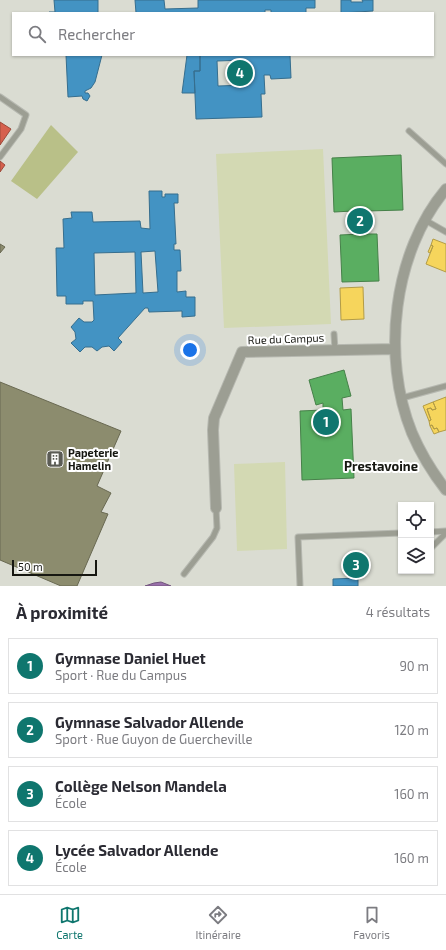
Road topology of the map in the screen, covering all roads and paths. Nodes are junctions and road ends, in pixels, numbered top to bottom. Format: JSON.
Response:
{"nodes":[{"id":1,"x":0,"y":97,"type":"edge"},
{"id":2,"x":409,"y":131,"type":"dead end"},
{"id":3,"x":0,"y":157,"type":"edge"},
{"id":4,"x":446,"y":164,"type":"edge"},
{"id":5,"x":446,"y":188,"type":"edge"},
{"id":6,"x":424,"y":220,"type":"junction"},
{"id":7,"x":446,"y":232,"type":"edge"},
{"id":8,"x":334,"y":334,"type":"dead end"},
{"id":9,"x":395,"y":349,"type":"junction"},
{"id":10,"x":335,"y":350,"type":"junction"},
{"id":11,"x":446,"y":386,"type":"edge"},
{"id":12,"x":402,"y":398,"type":"junction"},
{"id":13,"x":446,"y":490,"type":"edge"},
{"id":14,"x":216,"y":508,"type":"joint"},
{"id":15,"x":434,"y":532,"type":"edge"},
{"id":16,"x":446,"y":532,"type":"edge"},
{"id":17,"x":398,"y":533,"type":"edge"},
{"id":18,"x":434,"y":545,"type":"edge"},
{"id":19,"x":184,"y":574,"type":"dead end"},
{"id":20,"x":300,"y":586,"type":"edge"}],
"edges":[{"from":1,"to":3,"type":"lane"},
{"from":2,"to":4,"type":"lane"},
{"from":5,"to":6,"type":"street"},
{"from":6,"to":7,"type":"lane"},
{"from":6,"to":9,"type":"street"},
{"from":8,"to":10,"type":"lane"},
{"from":9,"to":10,"type":"street","name":"Rue du Campus"},
{"from":9,"to":12,"type":"street"},
{"from":10,"to":14,"type":"street","name":"Rue du Campus"},
{"from":11,"to":12,"type":"lane"},
{"from":12,"to":13,"type":"street"},
{"from":14,"to":19,"type":"lane"},
{"from":15,"to":16,"type":"lane"},
{"from":16,"to":18,"type":"lane"},
{"from":17,"to":20,"type":"lane"}]}
